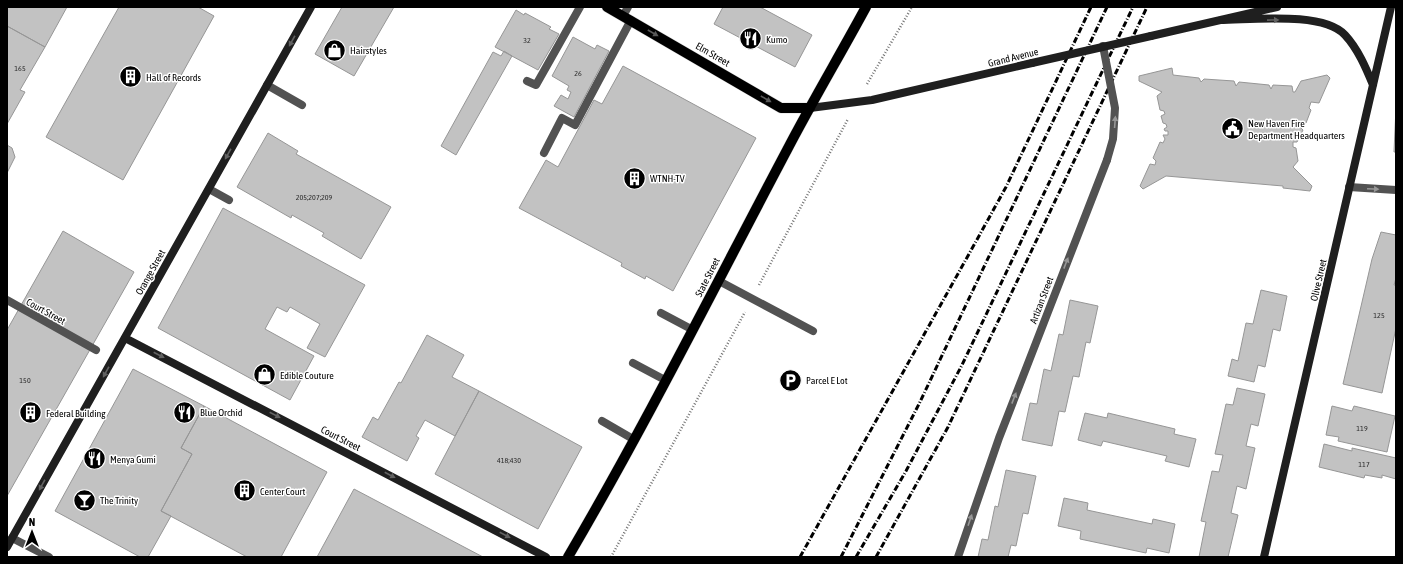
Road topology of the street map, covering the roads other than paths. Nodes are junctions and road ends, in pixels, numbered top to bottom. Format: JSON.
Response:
{"nodes":[{"id":1,"x":311,"y":7,"type":"edge"},
{"id":2,"x":580,"y":7,"type":"edge"},
{"id":3,"x":607,"y":7,"type":"edge"},
{"id":4,"x":864,"y":7,"type":"edge"},
{"id":5,"x":1277,"y":7,"type":"edge"},
{"id":6,"x":1391,"y":7,"type":"edge"},
{"id":7,"x":627,"y":14,"type":"edge"},
{"id":8,"x":1220,"y":20,"type":"junction"},
{"id":9,"x":1103,"y":46,"type":"junction"},
{"id":10,"x":527,"y":81,"type":"dead end"},
{"id":11,"x":267,"y":85,"type":"junction"},
{"id":12,"x":1373,"y":85,"type":"junction"},
{"id":13,"x":302,"y":105,"type":"dead end"},
{"id":14,"x":810,"y":108,"type":"junction"},
{"id":15,"x":544,"y":153,"type":"dead end"},
{"id":16,"x":1349,"y":187,"type":"junction"},
{"id":17,"x":209,"y":189,"type":"junction"},
{"id":18,"x":1396,"y":190,"type":"edge"},
{"id":19,"x":229,"y":200,"type":"dead end"},
{"id":20,"x":719,"y":281,"type":"junction"},
{"id":21,"x":7,"y":300,"type":"edge"},
{"id":22,"x":661,"y":313,"type":"dead end"},
{"id":23,"x":694,"y":330,"type":"junction"},
{"id":24,"x":813,"y":330,"type":"dead end"},
{"id":25,"x":125,"y":338,"type":"junction"},
{"id":26,"x":96,"y":350,"type":"dead end"},
{"id":27,"x":633,"y":363,"type":"dead end"},
{"id":28,"x":665,"y":380,"type":"junction"},
{"id":29,"x":602,"y":421,"type":"dead end"},
{"id":30,"x":633,"y":440,"type":"junction"},
{"id":31,"x":12,"y":538,"type":"junction"},
{"id":32,"x":7,"y":548,"type":"edge"},
{"id":33,"x":49,"y":557,"type":"edge"},
{"id":34,"x":546,"y":557,"type":"edge"},
{"id":35,"x":568,"y":557,"type":"edge"},
{"id":36,"x":958,"y":557,"type":"edge"},
{"id":37,"x":1264,"y":557,"type":"edge"}],
"edges":[{"from":1,"to":11,"type":"street","name":"Orange Street","one_way":true},
{"from":2,"to":10,"type":"street"},
{"from":3,"to":7,"type":"main road","name":"Elm Street"},
{"from":4,"to":14,"type":"main road","name":"State Street"},
{"from":5,"to":8,"type":"street","name":"Grand Avenue"},
{"from":6,"to":12,"type":"street","name":"Olive Street"},
{"from":7,"to":14,"type":"main road","name":"Elm Street","one_way":true},
{"from":7,"to":15,"type":"street"},
{"from":8,"to":9,"type":"street","name":"Grand Avenue","bridge":true},
{"from":8,"to":12,"type":"street","name":"Grand Avenue","one_way":true},
{"from":9,"to":14,"type":"street","name":"Grand Avenue","bridge":true},
{"from":36,"to":9,"type":"street","name":"Artizan Street","one_way":true,"bridge":true},
{"from":11,"to":13,"type":"street"},
{"from":11,"to":17,"type":"street","name":"Orange Street","one_way":true},
{"from":12,"to":16,"type":"street","name":"Olive Street"},
{"from":14,"to":20,"type":"main road","name":"State Street"},
{"from":16,"to":18,"type":"street","one_way":true},
{"from":16,"to":37,"type":"street","name":"Olive Street"},
{"from":17,"to":19,"type":"street"},
{"from":17,"to":25,"type":"street","name":"Orange Street"},
{"from":20,"to":23,"type":"main road","name":"State Street"},
{"from":20,"to":24,"type":"street"},
{"from":21,"to":26,"type":"street","name":"Court Street"},
{"from":22,"to":23,"type":"street"},
{"from":23,"to":28,"type":"main road","name":"State Street"},
{"from":25,"to":31,"type":"street","name":"Orange Street","one_way":true},
{"from":25,"to":34,"type":"street","name":"Court Street","one_way":true},
{"from":27,"to":28,"type":"street"},
{"from":28,"to":30,"type":"main road","name":"State Street"},
{"from":29,"to":30,"type":"street"},
{"from":30,"to":35,"type":"main road","name":"State Street"},
{"from":31,"to":32,"type":"street","name":"Orange Street"},
{"from":31,"to":33,"type":"street"}]}
